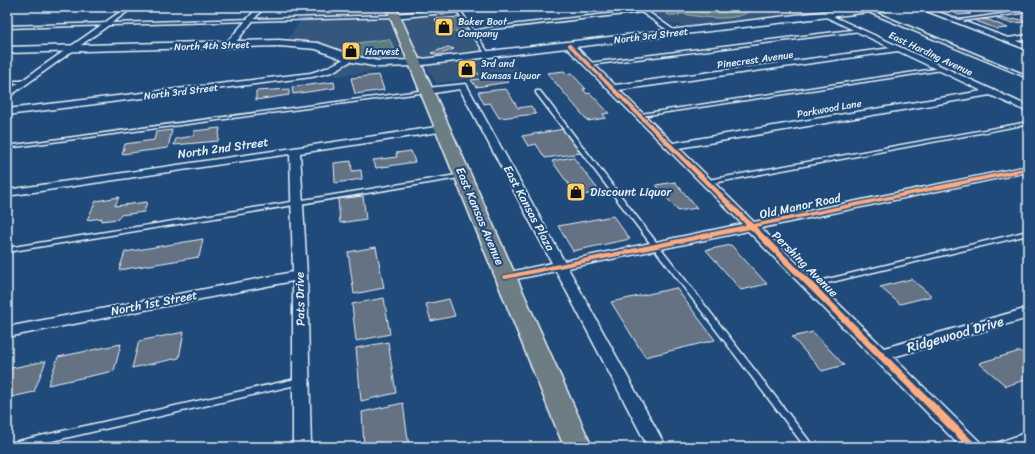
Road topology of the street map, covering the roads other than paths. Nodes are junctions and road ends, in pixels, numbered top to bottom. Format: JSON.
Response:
{"nodes":[{"id":1,"x":131,"y":7,"type":"edge"},
{"id":2,"x":261,"y":7,"type":"edge"},
{"id":3,"x":486,"y":7,"type":"edge"},
{"id":4,"x":637,"y":7,"type":"edge"},
{"id":5,"x":887,"y":7,"type":"edge"},
{"id":6,"x":919,"y":7,"type":"edge"},
{"id":7,"x":457,"y":8,"type":"edge"},
{"id":8,"x":869,"y":8,"type":"edge"},
{"id":9,"x":643,"y":11,"type":"junction"},
{"id":10,"x":1028,"y":11,"type":"edge"},
{"id":11,"x":393,"y":12,"type":"edge"},
{"id":12,"x":826,"y":15,"type":"junction"},
{"id":13,"x":251,"y":19,"type":"junction"},
{"id":14,"x":955,"y":21,"type":"junction"},
{"id":15,"x":108,"y":24,"type":"junction"},
{"id":16,"x":7,"y":27,"type":"edge"},
{"id":17,"x":859,"y":30,"type":"junction"},
{"id":18,"x":472,"y":32,"type":"junction"},
{"id":19,"x":674,"y":33,"type":"junction"},
{"id":20,"x":1028,"y":37,"type":"edge"},
{"id":21,"x":1006,"y":40,"type":"junction"},
{"id":22,"x":229,"y":45,"type":"junction"},
{"id":23,"x":570,"y":45,"type":"junction"},
{"id":24,"x":75,"y":48,"type":"junction"},
{"id":25,"x":1028,"y":48,"type":"edge"},
{"id":26,"x":898,"y":49,"type":"junction"},
{"id":27,"x":7,"y":50,"type":"edge"},
{"id":28,"x":488,"y":55,"type":"junction"},
{"id":29,"x":351,"y":59,"type":"junction"},
{"id":30,"x":414,"y":63,"type":"junction"},
{"id":31,"x":589,"y":64,"type":"junction"},
{"id":32,"x":941,"y":69,"type":"junction"},
{"id":33,"x":1028,"y":77,"type":"edge"},
{"id":34,"x":7,"y":82,"type":"edge"},
{"id":35,"x":26,"y":82,"type":"junction"},
{"id":36,"x":614,"y":88,"type":"junction"},
{"id":37,"x":426,"y":91,"type":"junction"},
{"id":38,"x":538,"y":92,"type":"dead end"},
{"id":39,"x":990,"y":92,"type":"junction"},
{"id":40,"x":7,"y":95,"type":"edge"},
{"id":41,"x":1028,"y":109,"type":"edge"},
{"id":42,"x":7,"y":112,"type":"edge"},
{"id":43,"x":641,"y":115,"type":"junction"},
{"id":44,"x":1028,"y":123,"type":"edge"},
{"id":45,"x":443,"y":129,"type":"junction"},
{"id":46,"x":672,"y":146,"type":"junction"},
{"id":47,"x":7,"y":147,"type":"edge"},
{"id":48,"x":294,"y":151,"type":"junction"},
{"id":49,"x":1028,"y":169,"type":"edge"},
{"id":50,"x":463,"y":176,"type":"junction"},
{"id":51,"x":708,"y":182,"type":"junction"},
{"id":52,"x":7,"y":193,"type":"edge"},
{"id":53,"x":297,"y":202,"type":"junction"},
{"id":54,"x":752,"y":227,"type":"junction"},
{"id":55,"x":1028,"y":233,"type":"edge"},
{"id":56,"x":657,"y":246,"type":"junction"},
{"id":57,"x":7,"y":250,"type":"edge"},
{"id":58,"x":560,"y":266,"type":"junction"},
{"id":59,"x":300,"y":275,"type":"junction"},
{"id":60,"x":506,"y":278,"type":"junction"},
{"id":61,"x":811,"y":285,"type":"junction"},
{"id":62,"x":1028,"y":313,"type":"edge"},
{"id":63,"x":7,"y":332,"type":"edge"},
{"id":64,"x":881,"y":355,"type":"junction"},
{"id":65,"x":301,"y":380,"type":"junction"},
{"id":66,"x":1028,"y":436,"type":"edge"},
{"id":67,"x":9,"y":447,"type":"edge"},
{"id":68,"x":302,"y":447,"type":"edge"},
{"id":69,"x":578,"y":447,"type":"edge"},
{"id":70,"x":657,"y":447,"type":"edge"},
{"id":71,"x":810,"y":447,"type":"edge"},
{"id":72,"x":973,"y":447,"type":"edge"},
{"id":73,"x":997,"y":447,"type":"edge"}],
"edges":[{"from":1,"to":15,"type":"street"},
{"from":2,"to":13,"type":"street"},
{"from":3,"to":7,"type":"street"},
{"from":4,"to":9,"type":"street"},
{"from":5,"to":8,"type":"main road","name":"North 3rd Street"},
{"from":6,"to":14,"type":"street"},
{"from":7,"to":11,"type":"street"},
{"from":7,"to":18,"type":"lane"},
{"from":8,"to":12,"type":"main road","name":"North 3rd Street"},
{"from":8,"to":33,"type":"lane"},
{"from":9,"to":18,"type":"lane"},
{"from":9,"to":19,"type":"street"},
{"from":10,"to":14,"type":"lane"},
{"from":11,"to":13,"type":"lane"},
{"from":11,"to":30,"type":"main road","name":"East Kansas Avenue"},
{"from":12,"to":17,"type":"street","name":"East Harding Avenue"},
{"from":12,"to":19,"type":"main road","name":"North 3rd Street"},
{"from":13,"to":15,"type":"lane"},
{"from":13,"to":22,"type":"street"},
{"from":14,"to":21,"type":"street"},
{"from":15,"to":16,"type":"lane"},
{"from":15,"to":24,"type":"street"},
{"from":17,"to":26,"type":"street","name":"East Harding Avenue"},
{"from":17,"to":31,"type":"lane"},
{"from":18,"to":28,"type":"lane"},
{"from":19,"to":23,"type":"main road","name":"North 3rd Street"},
{"from":20,"to":21,"type":"street"},
{"from":21,"to":25,"type":"street"},
{"from":22,"to":24,"type":"main road","name":"North 4th Street"},
{"from":22,"to":29,"type":"main road","name":"North 4th Street"},
{"from":23,"to":28,"type":"main road","name":"North 3rd Street"},
{"from":23,"to":31,"type":"street","name":"Pershing Avenue"},
{"from":24,"to":27,"type":"main road","name":"North 4th Street"},
{"from":24,"to":35,"type":"street"},
{"from":26,"to":32,"type":"street","name":"East Harding Avenue"},
{"from":26,"to":36,"type":"street","name":"Pinecrest Avenue"},
{"from":28,"to":30,"type":"main road","name":"North 3rd Street"},
{"from":29,"to":30,"type":"main road","name":"North 4th Street"},
{"from":29,"to":42,"type":"street","name":"North 3rd Street"},
{"from":30,"to":37,"type":"main road","name":"East Kansas Avenue"},
{"from":31,"to":36,"type":"street","name":"Pershing Avenue"},
{"from":32,"to":39,"type":"street","name":"East Harding Avenue"},
{"from":32,"to":43,"type":"lane"},
{"from":34,"to":35,"type":"lane"},
{"from":35,"to":40,"type":"street"},
{"from":36,"to":43,"type":"street","name":"Pershing Avenue"},
{"from":37,"to":45,"type":"main road","name":"East Kansas Avenue"},
{"from":37,"to":47,"type":"lane"},
{"from":37,"to":58,"type":"street","name":"East Kansas Plaza"},
{"from":38,"to":56,"type":"lane"},
{"from":39,"to":41,"type":"street","name":"East Harding Avenue"},
{"from":39,"to":46,"type":"street","name":"Parkwood Lane"},
{"from":43,"to":46,"type":"street","name":"Pershing Avenue"},
{"from":44,"to":51,"type":"lane"},
{"from":45,"to":48,"type":"street","name":"North 2nd Street"},
{"from":45,"to":50,"type":"main road","name":"East Kansas Avenue"},
{"from":46,"to":51,"type":"street","name":"Pershing Avenue"},
{"from":48,"to":52,"type":"street","name":"North 2nd Street"},
{"from":48,"to":53,"type":"street","name":"Pats Drive"},
{"from":49,"to":54,"type":"street","name":"Old Manor Road"},
{"from":50,"to":53,"type":"lane"},
{"from":50,"to":60,"type":"main road","name":"East Kansas Avenue"},
{"from":51,"to":54,"type":"street","name":"Pershing Avenue"},
{"from":53,"to":57,"type":"lane"},
{"from":53,"to":59,"type":"street","name":"Pats Drive"},
{"from":54,"to":56,"type":"street","name":"Old Manor Road"},
{"from":54,"to":61,"type":"street","name":"Pershing Avenue"},
{"from":55,"to":61,"type":"lane"},
{"from":56,"to":58,"type":"street","name":"Old Manor Road"},
{"from":56,"to":71,"type":"lane"},
{"from":58,"to":60,"type":"street","name":"Old Manor Road"},
{"from":58,"to":70,"type":"street","name":"East Kansas Plaza"},
{"from":59,"to":63,"type":"street","name":"North 1st Street"},
{"from":59,"to":65,"type":"street","name":"Pats Drive"},
{"from":60,"to":69,"type":"main road","name":"East Kansas Avenue"},
{"from":61,"to":64,"type":"street","name":"Pershing Avenue"},
{"from":62,"to":64,"type":"street","name":"Ridgewood Drive"},
{"from":64,"to":72,"type":"street","name":"Pershing Avenue"},
{"from":65,"to":67,"type":"lane"},
{"from":65,"to":68,"type":"street","name":"Pats Drive"},
{"from":66,"to":73,"type":"lane"}]}
